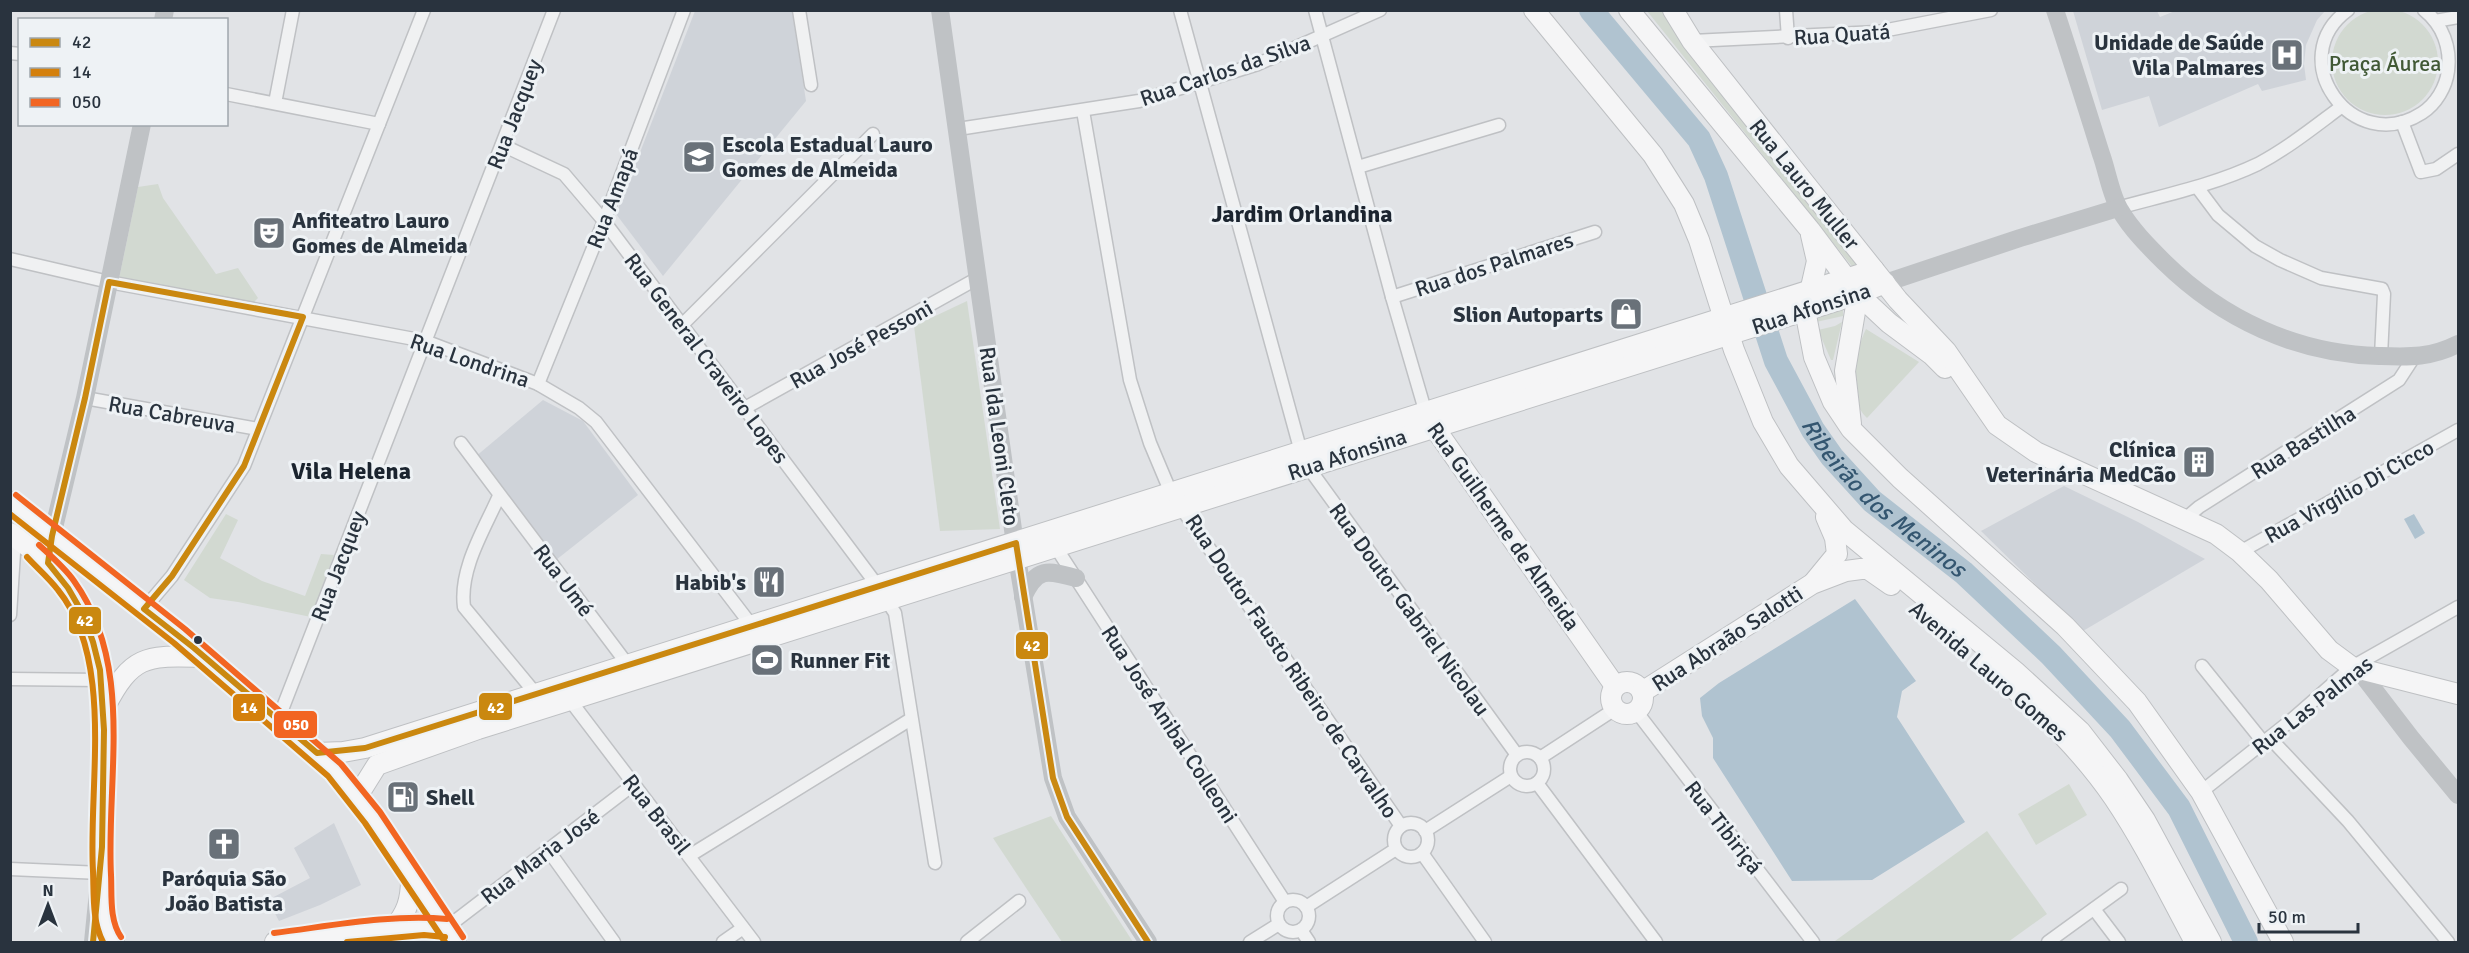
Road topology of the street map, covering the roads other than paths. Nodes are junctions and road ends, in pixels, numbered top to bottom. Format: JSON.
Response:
{"nodes":[{"id":1,"x":293,"y":10,"type":"edge"},
{"id":2,"x":424,"y":10,"type":"edge"},
{"id":3,"x":554,"y":10,"type":"edge"},
{"id":4,"x":684,"y":10,"type":"edge"},
{"id":5,"x":799,"y":10,"type":"edge"},
{"id":6,"x":940,"y":10,"type":"edge"},
{"id":7,"x":1180,"y":10,"type":"edge"},
{"id":8,"x":1315,"y":10,"type":"edge"},
{"id":9,"x":1380,"y":10,"type":"edge"},
{"id":10,"x":1534,"y":10,"type":"edge"},
{"id":11,"x":1629,"y":10,"type":"edge"},
{"id":12,"x":1673,"y":10,"type":"edge"},
{"id":13,"x":1785,"y":10,"type":"edge"},
{"id":14,"x":1991,"y":10,"type":"edge"},
{"id":15,"x":2055,"y":10,"type":"edge"},
{"id":16,"x":2348,"y":10,"type":"edge"},
{"id":17,"x":2424,"y":10,"type":"edge"},
{"id":18,"x":2458,"y":17,"type":"edge"},
{"id":19,"x":2435,"y":21,"type":"junction"},
{"id":20,"x":1322,"y":38,"type":"junction"},
{"id":21,"x":1788,"y":38,"type":"junction"},
{"id":22,"x":1692,"y":42,"type":"junction"},
{"id":23,"x":2453,"y":76,"type":"edge"},
{"id":24,"x":1201,"y":83,"type":"junction"},
{"id":25,"x":811,"y":85,"type":"dead end"},
{"id":26,"x":228,"y":94,"type":"edge"},
{"id":27,"x":275,"y":103,"type":"junction"},
{"id":28,"x":2341,"y":107,"type":"junction"},
{"id":29,"x":1083,"y":111,"type":"junction"},
{"id":30,"x":2402,"y":122,"type":"junction"},
{"id":31,"x":379,"y":124,"type":"junction"},
{"id":32,"x":1499,"y":125,"type":"dead end"},
{"id":33,"x":142,"y":126,"type":"edge"},
{"id":34,"x":958,"y":129,"type":"junction"},
{"id":35,"x":873,"y":134,"type":"dead end"},
{"id":36,"x":502,"y":145,"type":"junction"},
{"id":37,"x":2458,"y":154,"type":"edge"},
{"id":38,"x":1358,"y":167,"type":"junction"},
{"id":39,"x":2197,"y":187,"type":"junction"},
{"id":40,"x":2118,"y":208,"type":"junction"},
{"id":41,"x":604,"y":222,"type":"junction"},
{"id":42,"x":1810,"y":230,"type":"junction"},
{"id":43,"x":1595,"y":232,"type":"dead end"},
{"id":44,"x":10,"y":260,"type":"edge"},
{"id":45,"x":1880,"y":277,"type":"junction"},
{"id":46,"x":978,"y":278,"type":"junction"},
{"id":47,"x":109,"y":282,"type":"junction"},
{"id":48,"x":1853,"y":287,"type":"junction"},
{"id":49,"x":1392,"y":297,"type":"junction"},
{"id":50,"x":1808,"y":301,"type":"junction"},
{"id":51,"x":303,"y":317,"type":"junction"},
{"id":52,"x":1734,"y":324,"type":"junction"},
{"id":53,"x":682,"y":325,"type":"junction"},
{"id":54,"x":425,"y":342,"type":"junction"},
{"id":55,"x":2458,"y":344,"type":"edge"},
{"id":56,"x":2381,"y":356,"type":"junction"},
{"id":57,"x":2414,"y":357,"type":"junction"},
{"id":58,"x":538,"y":384,"type":"junction"},
{"id":59,"x":85,"y":398,"type":"junction"},
{"id":60,"x":743,"y":409,"type":"junction"},
{"id":61,"x":1986,"y":411,"type":"junction"},
{"id":62,"x":1429,"y":420,"type":"junction"},
{"id":63,"x":258,"y":429,"type":"junction"},
{"id":64,"x":1851,"y":429,"type":"junction"},
{"id":65,"x":2458,"y":430,"type":"edge"},
{"id":66,"x":461,"y":443,"type":"dead end"},
{"id":67,"x":1304,"y":460,"type":"junction"},
{"id":68,"x":499,"y":496,"type":"junction"},
{"id":69,"x":1177,"y":500,"type":"junction"},
{"id":70,"x":10,"y":502,"type":"edge"},
{"id":71,"x":1820,"y":504,"type":"junction"},
{"id":72,"x":2185,"y":519,"type":"junction"},
{"id":73,"x":13,"y":535,"type":"edge"},
{"id":74,"x":52,"y":536,"type":"junction"},
{"id":75,"x":1055,"y":546,"type":"junction"},
{"id":76,"x":1016,"y":550,"type":"junction"},
{"id":77,"x":2240,"y":552,"type":"junction"},
{"id":78,"x":48,"y":562,"type":"junction"},
{"id":79,"x":1076,"y":578,"type":"junction"},
{"id":80,"x":1812,"y":584,"type":"junction"},
{"id":81,"x":881,"y":594,"type":"junction"},
{"id":82,"x":1023,"y":597,"type":"junction"},
{"id":83,"x":2458,"y":607,"type":"edge"},
{"id":84,"x":144,"y":609,"type":"junction"},
{"id":85,"x":10,"y":615,"type":"edge"},
{"id":86,"x":752,"y":626,"type":"junction"},
{"id":87,"x":206,"y":657,"type":"junction"},
{"id":88,"x":628,"y":665,"type":"junction"},
{"id":89,"x":2202,"y":666,"type":"dead end"},
{"id":90,"x":2355,"y":668,"type":"junction"},
{"id":91,"x":10,"y":679,"type":"edge"},
{"id":92,"x":101,"y":680,"type":"junction"},
{"id":93,"x":1615,"y":686,"type":"junction"},
{"id":94,"x":1642,"y":692,"type":"junction"},
{"id":95,"x":564,"y":693,"type":"junction"},
{"id":96,"x":536,"y":694,"type":"junction"},
{"id":97,"x":2458,"y":694,"type":"edge"},
{"id":98,"x":105,"y":707,"type":"junction"},
{"id":99,"x":1615,"y":709,"type":"junction"},
{"id":100,"x":1636,"y":711,"type":"junction"},
{"id":101,"x":910,"y":719,"type":"junction"},
{"id":102,"x":278,"y":720,"type":"junction"},
{"id":103,"x":2267,"y":741,"type":"junction"},
{"id":104,"x":317,"y":753,"type":"junction"},
{"id":105,"x":1517,"y":755,"type":"junction"},
{"id":106,"x":1540,"y":758,"type":"junction"},
{"id":107,"x":1511,"y":776,"type":"junction"},
{"id":108,"x":1537,"y":783,"type":"junction"},
{"id":109,"x":634,"y":784,"type":"junction"},
{"id":110,"x":2201,"y":792,"type":"junction"},
{"id":111,"x":2458,"y":795,"type":"edge"},
{"id":112,"x":357,"y":797,"type":"junction"},
{"id":113,"x":1401,"y":826,"type":"junction"},
{"id":114,"x":1425,"y":831,"type":"junction"},
{"id":115,"x":1396,"y":849,"type":"junction"},
{"id":116,"x":548,"y":850,"type":"junction"},
{"id":117,"x":1422,"y":853,"type":"junction"},
{"id":118,"x":689,"y":856,"type":"junction"},
{"id":119,"x":934,"y":863,"type":"dead end"},
{"id":120,"x":10,"y":869,"type":"edge"},
{"id":121,"x":101,"y":875,"type":"junction"},
{"id":122,"x":411,"y":879,"type":"junction"},
{"id":123,"x":2121,"y":889,"type":"dead end"},
{"id":124,"x":1019,"y":901,"type":"dead end"},
{"id":125,"x":1285,"y":902,"type":"junction"},
{"id":126,"x":1306,"y":907,"type":"junction"},
{"id":127,"x":2094,"y":909,"type":"junction"},
{"id":128,"x":1279,"y":924,"type":"junction"},
{"id":129,"x":393,"y":928,"type":"junction"},
{"id":130,"x":743,"y":928,"type":"junction"},
{"id":131,"x":1301,"y":930,"type":"junction"},
{"id":132,"x":451,"y":935,"type":"edge"},
{"id":133,"x":93,"y":942,"type":"edge"},
{"id":134,"x":114,"y":942,"type":"edge"},
{"id":135,"x":275,"y":942,"type":"edge"},
{"id":136,"x":614,"y":942,"type":"edge"},
{"id":137,"x":723,"y":942,"type":"edge"},
{"id":138,"x":754,"y":942,"type":"edge"},
{"id":139,"x":967,"y":942,"type":"edge"},
{"id":140,"x":1148,"y":942,"type":"edge"},
{"id":141,"x":1250,"y":942,"type":"edge"},
{"id":142,"x":1309,"y":942,"type":"edge"},
{"id":143,"x":1485,"y":942,"type":"edge"},
{"id":144,"x":1656,"y":942,"type":"edge"},
{"id":145,"x":1813,"y":942,"type":"edge"},
{"id":146,"x":2048,"y":942,"type":"edge"},
{"id":147,"x":2119,"y":942,"type":"edge"},
{"id":148,"x":2194,"y":942,"type":"edge"},
{"id":149,"x":2211,"y":942,"type":"edge"},
{"id":150,"x":2283,"y":942,"type":"edge"},
{"id":151,"x":2448,"y":942,"type":"edge"}],
"edges":[{"from":1,"to":27,"type":"street"},
{"from":2,"to":31,"type":"street"},
{"from":3,"to":36,"type":"street","name":"Rua Jacquey"},
{"from":4,"to":41,"type":"street","name":"Rua Amapá"},
{"from":5,"to":25,"type":"street"},
{"from":6,"to":34,"type":"street","name":"Rua Ida Leoni Cleto"},
{"from":7,"to":24,"type":"street","name":"Rua Doutor Gabriel Nicolau"},
{"from":8,"to":20,"type":"street","name":"Rua Guilherme de Almeida"},
{"from":9,"to":20,"type":"street","name":"Rua Carlos da Silva"},
{"from":10,"to":52,"type":"main road","name":"Avenida Lauro Gomes"},
{"from":11,"to":42,"type":"main road","name":"Rua Lauro Muller"},
{"from":12,"to":22,"type":"main road","name":"Rua Lauro Muller"},
{"from":13,"to":21,"type":"street"},
{"from":14,"to":21,"type":"street","name":"Rua Quatá"},
{"from":15,"to":40,"type":"street"},
{"from":16,"to":28,"type":"street"},
{"from":17,"to":19,"type":"street"},
{"from":18,"to":19,"type":"street"},
{"from":19,"to":23,"type":"street"},
{"from":20,"to":24,"type":"street","name":"Rua Carlos da Silva"},
{"from":20,"to":38,"type":"street","name":"Rua Guilherme de Almeida"},
{"from":21,"to":22,"type":"street","name":"Rua Quatá"},
{"from":22,"to":45,"type":"main road","name":"Rua Lauro Muller"},
{"from":23,"to":30,"type":"street"},
{"from":24,"to":29,"type":"street","name":"Rua Carlos da Silva"},
{"from":24,"to":67,"type":"street","name":"Rua Doutor Gabriel Nicolau"},
{"from":26,"to":27,"type":"street"},
{"from":27,"to":31,"type":"street"},
{"from":28,"to":30,"type":"street"},
{"from":28,"to":39,"type":"street","name":"Rua Afonsina"},
{"from":29,"to":34,"type":"street","name":"Rua Carlos da Silva"},
{"from":29,"to":69,"type":"street","name":"Rua Doutor Fausto Ribeiro de Carvalho"},
{"from":30,"to":37,"type":"street"},
{"from":31,"to":51,"type":"street"},
{"from":32,"to":38,"type":"street"},
{"from":33,"to":47,"type":"street"},
{"from":34,"to":46,"type":"street","name":"Rua Ida Leoni Cleto"},
{"from":35,"to":53,"type":"street"},
{"from":36,"to":41,"type":"street","name":"Rua General Craveiro Lopes"},
{"from":36,"to":54,"type":"street","name":"Rua Jacquey"},
{"from":38,"to":49,"type":"street","name":"Rua Guilherme de Almeida"},
{"from":39,"to":40,"type":"street","name":"Rua Afonsina"},
{"from":39,"to":56,"type":"street"},
{"from":40,"to":45,"type":"street","name":"Rua Afonsina"},
{"from":40,"to":56,"type":"street"},
{"from":41,"to":53,"type":"street","name":"Rua General Craveiro Lopes"},
{"from":41,"to":58,"type":"street","name":"Rua Amapá"},
{"from":42,"to":48,"type":"main road","name":"Rua Lauro Muller"},
{"from":42,"to":50,"type":"main road"},
{"from":43,"to":49,"type":"street","name":"Rua dos Palmares"},
{"from":44,"to":47,"type":"street","name":"Rua Londrina"},
{"from":45,"to":48,"type":"main road","name":"Rua Afonsina"},
{"from":45,"to":61,"type":"main road","name":"Rua Lauro Muller"},
{"from":46,"to":60,"type":"street","name":"Rua José Pessoni"},
{"from":46,"to":76,"type":"street","name":"Rua Ida Leoni Cleto"},
{"from":47,"to":51,"type":"street","name":"Rua Londrina"},
{"from":47,"to":59,"type":"street"},
{"from":48,"to":50,"type":"main road","name":"Rua Afonsina"},
{"from":48,"to":61,"type":"main road","name":"Rua Lauro Muller"},
{"from":48,"to":64,"type":"main road"},
{"from":49,"to":62,"type":"street","name":"Rua Guilherme de Almeida"},
{"from":50,"to":52,"type":"main road","name":"Rua Afonsina"},
{"from":50,"to":64,"type":"main road"},
{"from":51,"to":54,"type":"street","name":"Rua Londrina"},
{"from":51,"to":63,"type":"street"},
{"from":52,"to":62,"type":"main road","name":"Rua Afonsina"},
{"from":52,"to":71,"type":"main road","name":"Avenida Lauro Gomes"},
{"from":53,"to":60,"type":"street","name":"Rua General Craveiro Lopes"},
{"from":54,"to":58,"type":"street","name":"Rua Londrina"},
{"from":54,"to":102,"type":"street","name":"Rua Jacquey"},
{"from":55,"to":57,"type":"street"},
{"from":56,"to":57,"type":"street"},
{"from":57,"to":72,"type":"street","name":"Rua Bastilha"},
{"from":58,"to":86,"type":"street","name":"Rua Londrina"},
{"from":59,"to":63,"type":"street","name":"Rua Cabreuva"},
{"from":59,"to":74,"type":"street"},
{"from":60,"to":81,"type":"street","name":"Rua General Craveiro Lopes"},
{"from":61,"to":72,"type":"main road","name":"Rua Lauro Muller"},
{"from":62,"to":67,"type":"main road","name":"Rua Afonsina"},
{"from":62,"to":93,"type":"main road","name":"Rua Guilherme de Almeida"},
{"from":63,"to":84,"type":"street"},
{"from":64,"to":110,"type":"main road"},
{"from":65,"to":77,"type":"street","name":"Rua Virgílio Di Cicco"},
{"from":66,"to":68,"type":"street","name":"Rua Umé"},
{"from":67,"to":69,"type":"main road","name":"Rua Afonsina"},
{"from":67,"to":105,"type":"street","name":"Rua Doutor Gabriel Nicolau"},
{"from":68,"to":88,"type":"street","name":"Rua Umé"},
{"from":68,"to":96,"type":"street"},
{"from":69,"to":75,"type":"main road","name":"Rua Afonsina"},
{"from":69,"to":76,"type":"main road","name":"Rua Afonsina"},
{"from":69,"to":113,"type":"street","name":"Rua Doutor Fausto Ribeiro de Carvalho"},
{"from":70,"to":74,"type":"main road"},
{"from":71,"to":80,"type":"main road","name":"Avenida Lauro Gomes"},
{"from":71,"to":149,"type":"main road","name":"Avenida Lauro Gomes"},
{"from":72,"to":77,"type":"main road","name":"Rua Lauro Muller"},
{"from":73,"to":78,"type":"main road"},
{"from":73,"to":85,"type":"street"},
{"from":74,"to":78,"type":"street"},
{"from":74,"to":84,"type":"main road"},
{"from":75,"to":76,"type":"main road","name":"Rua Afonsina"},
{"from":75,"to":79,"type":"street","name":"Rua José Anibal Colleoni"},
{"from":76,"to":81,"type":"main road","name":"Rua Afonsina"},
{"from":76,"to":82,"type":"street","name":"Rua Ida Leoni Cleto"},
{"from":77,"to":90,"type":"main road","name":"Rua Lauro Muller"},
{"from":78,"to":92,"type":"main road"},
{"from":79,"to":82,"type":"street"},
{"from":79,"to":125,"type":"street","name":"Rua José Anibal Colleoni"},
{"from":80,"to":94,"type":"main road","name":"Rua Abraão Salotti"},
{"from":80,"to":148,"type":"main road","name":"Avenida Lauro Gomes"},
{"from":81,"to":86,"type":"main road","name":"Rua Afonsina"},
{"from":81,"to":95,"type":"main road","name":"Rua Afonsina"},
{"from":81,"to":101,"type":"street","name":"Rua General Craveiro Lopes"},
{"from":82,"to":140,"type":"street","name":"Rua Ida Leoni Cleto"},
{"from":83,"to":90,"type":"street","name":"Rua Las Palmas"},
{"from":84,"to":87,"type":"main road"},
{"from":86,"to":88,"type":"main road","name":"Rua Afonsina"},
{"from":87,"to":98,"type":"main road"},
{"from":87,"to":102,"type":"main road"},
{"from":88,"to":95,"type":"main road","name":"Rua Afonsina"},
{"from":89,"to":103,"type":"street"},
{"from":90,"to":97,"type":"main road"},
{"from":90,"to":103,"type":"street","name":"Rua Las Palmas"},
{"from":90,"to":111,"type":"street","name":"Rua Lauro Muller"},
{"from":91,"to":92,"type":"street"},
{"from":92,"to":98,"type":"main road"},
{"from":93,"to":94,"type":"main road"},
{"from":93,"to":99,"type":"main road"},
{"from":94,"to":100,"type":"main road"},
{"from":95,"to":96,"type":"main road","name":"Rua Afonsina"},
{"from":95,"to":109,"type":"street","name":"Rua Brasil"},
{"from":95,"to":112,"type":"main road","name":"Rua Afonsina"},
{"from":96,"to":104,"type":"main road","name":"Rua Afonsina"},
{"from":98,"to":121,"type":"main road"},
{"from":99,"to":100,"type":"main road"},
{"from":99,"to":106,"type":"street"},
{"from":100,"to":145,"type":"street","name":"Rua Tibiriçá"},
{"from":101,"to":118,"type":"street"},
{"from":101,"to":119,"type":"street","name":"Rua General Craveiro Lopes"},
{"from":102,"to":104,"type":"main road"},
{"from":103,"to":110,"type":"street","name":"Rua Las Palmas"},
{"from":103,"to":151,"type":"street"},
{"from":104,"to":112,"type":"main road"},
{"from":105,"to":106,"type":"street"},
{"from":105,"to":107,"type":"street"},
{"from":106,"to":108,"type":"street"},
{"from":107,"to":108,"type":"street"},
{"from":107,"to":114,"type":"street"},
{"from":108,"to":144,"type":"street"},
{"from":109,"to":116,"type":"street","name":"Rua Maria José"},
{"from":109,"to":118,"type":"street","name":"Rua Brasil"},
{"from":110,"to":150,"type":"main road"},
{"from":112,"to":122,"type":"main road"},
{"from":113,"to":114,"type":"street"},
{"from":113,"to":115,"type":"street"},
{"from":114,"to":117,"type":"street"},
{"from":115,"to":117,"type":"street"},
{"from":115,"to":126,"type":"street"},
{"from":116,"to":132,"type":"street","name":"Rua Maria José"},
{"from":116,"to":136,"type":"street"},
{"from":117,"to":143,"type":"street"},
{"from":118,"to":130,"type":"street","name":"Rua Brasil"},
{"from":120,"to":121,"type":"street"},
{"from":121,"to":133,"type":"street"},
{"from":121,"to":134,"type":"main road"},
{"from":122,"to":129,"type":"main road"},
{"from":122,"to":132,"type":"main road"},
{"from":123,"to":127,"type":"street"},
{"from":124,"to":139,"type":"street"},
{"from":125,"to":126,"type":"street"},
{"from":125,"to":128,"type":"street"},
{"from":126,"to":131,"type":"street"},
{"from":127,"to":146,"type":"street"},
{"from":127,"to":147,"type":"street"},
{"from":128,"to":131,"type":"street"},
{"from":128,"to":141,"type":"street"},
{"from":129,"to":132,"type":"main road"},
{"from":129,"to":135,"type":"main road"},
{"from":130,"to":137,"type":"street"},
{"from":130,"to":138,"type":"street","name":"Rua Brasil"},
{"from":131,"to":142,"type":"street"}]}
